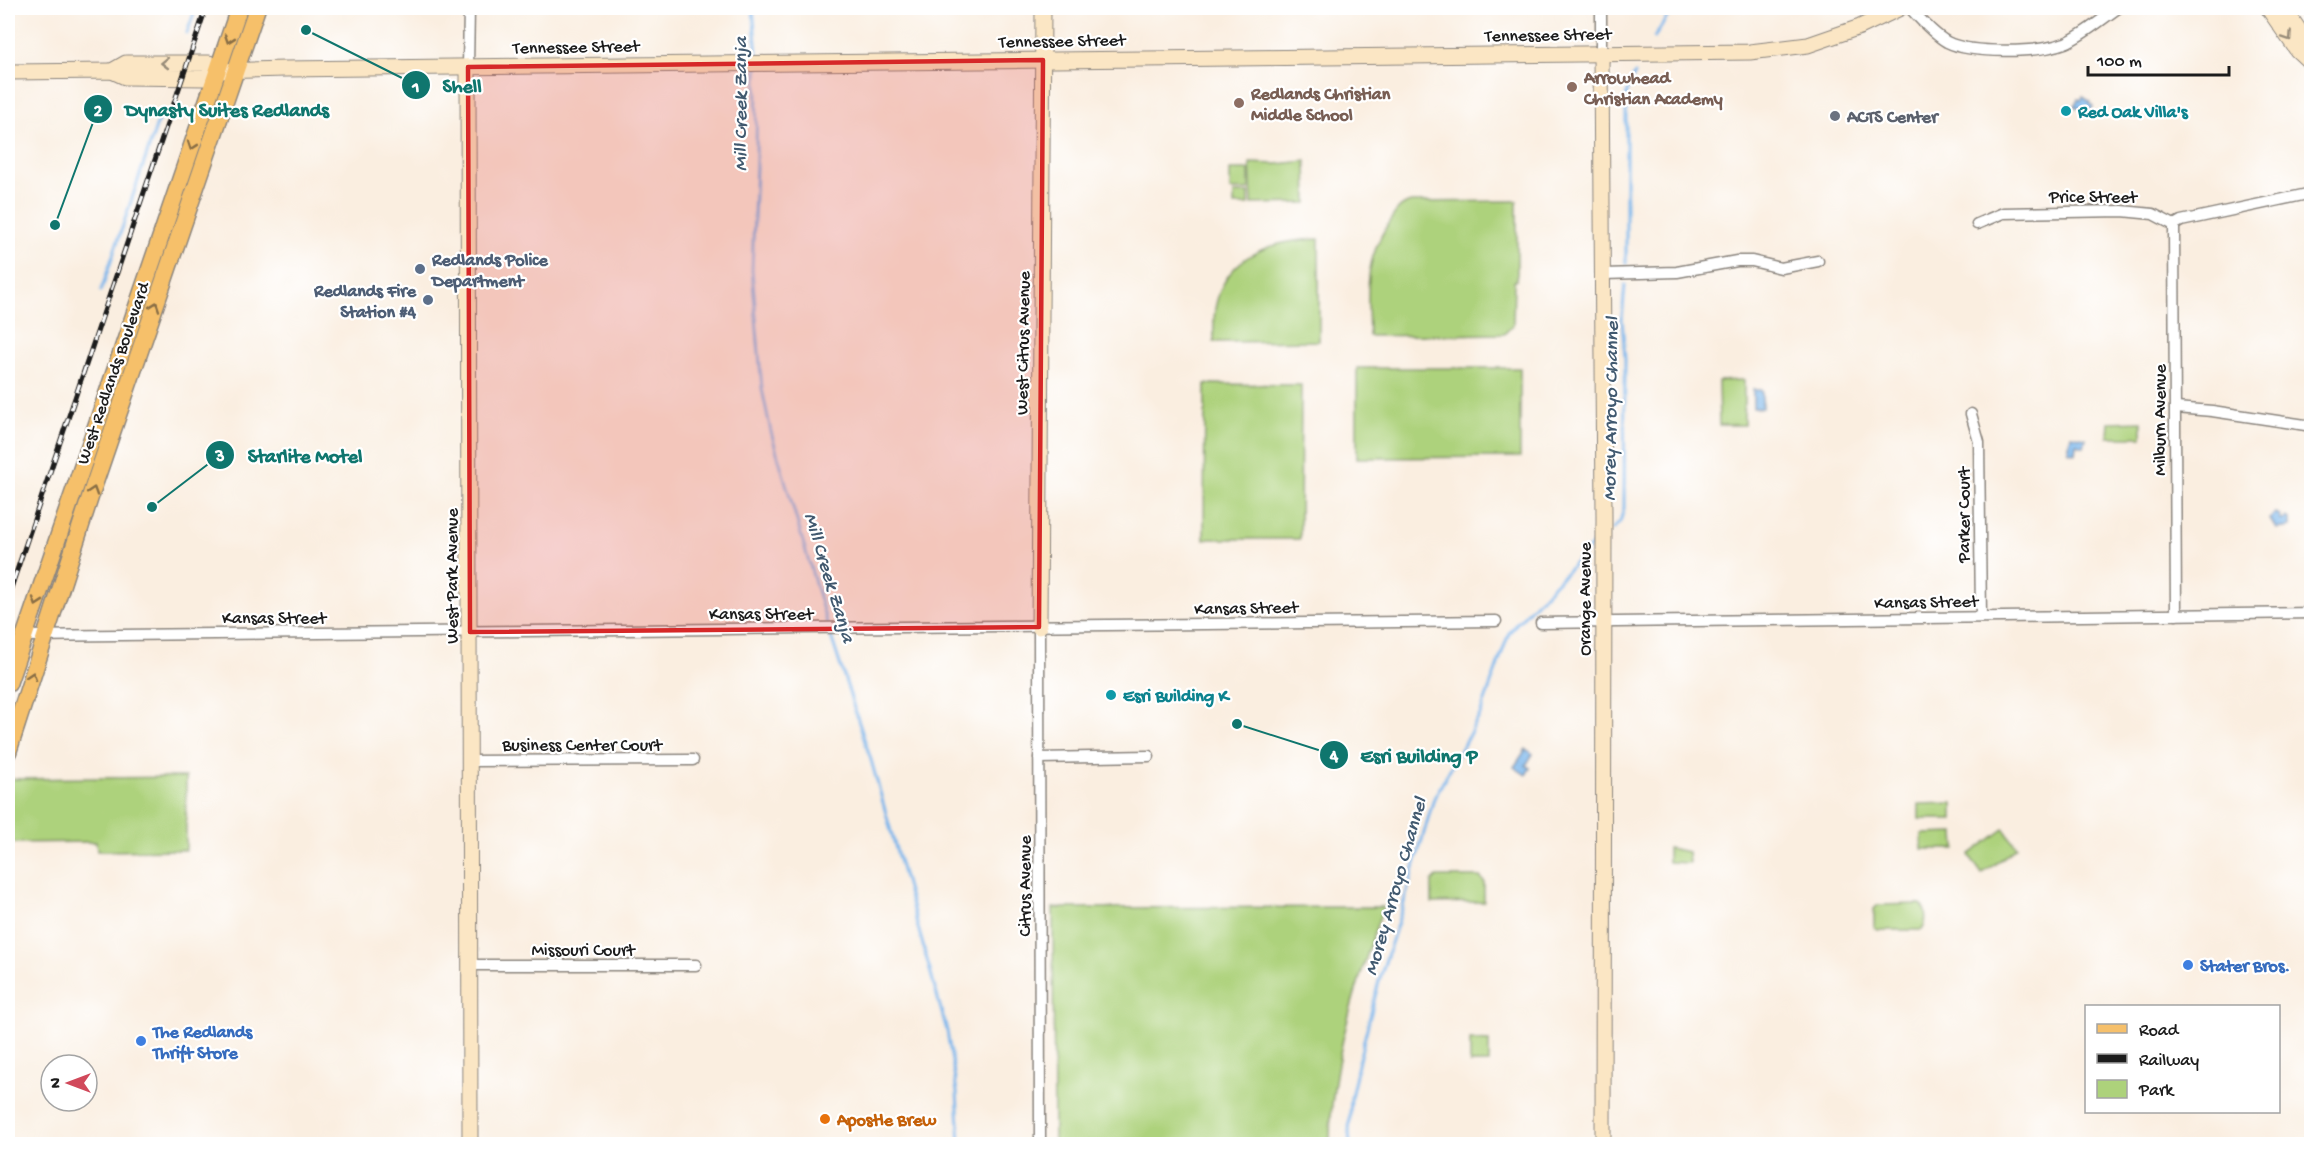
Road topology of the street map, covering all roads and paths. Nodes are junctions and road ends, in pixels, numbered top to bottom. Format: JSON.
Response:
{"nodes":[{"id":1,"x":239,"y":8,"type":"edge"},
{"id":2,"x":257,"y":8,"type":"edge"},
{"id":3,"x":469,"y":8,"type":"edge"},
{"id":4,"x":1043,"y":8,"type":"edge"},
{"id":5,"x":1601,"y":8,"type":"edge"},
{"id":6,"x":1900,"y":8,"type":"edge"},
{"id":7,"x":1910,"y":8,"type":"edge"},
{"id":8,"x":2118,"y":8,"type":"edge"},
{"id":9,"x":2268,"y":8,"type":"edge"},
{"id":10,"x":2284,"y":8,"type":"edge"},
{"id":11,"x":1601,"y":53,"type":"junction"},
{"id":12,"x":1043,"y":60,"type":"junction"},
{"id":13,"x":2312,"y":62,"type":"edge"},
{"id":14,"x":468,"y":67,"type":"junction"},
{"id":15,"x":235,"y":70,"type":"junction"},
{"id":16,"x":217,"y":71,"type":"junction"},
{"id":17,"x":8,"y":72,"type":"edge"},
{"id":18,"x":2312,"y":194,"type":"edge"},
{"id":19,"x":1977,"y":224,"type":"dead end"},
{"id":20,"x":2174,"y":225,"type":"junction"},
{"id":21,"x":1818,"y":261,"type":"dead end"},
{"id":22,"x":1603,"y":273,"type":"junction"},
{"id":23,"x":2176,"y":408,"type":"junction"},
{"id":24,"x":1971,"y":414,"type":"dead end"},
{"id":25,"x":2312,"y":426,"type":"edge"},
{"id":26,"x":2312,"y":613,"type":"edge"},
{"id":27,"x":2176,"y":615,"type":"junction"},
{"id":28,"x":1980,"y":617,"type":"junction"},
{"id":29,"x":1496,"y":621,"type":"dead end"},
{"id":30,"x":1603,"y":622,"type":"junction"},
{"id":31,"x":1541,"y":623,"type":"dead end"},
{"id":32,"x":1039,"y":627,"type":"junction"},
{"id":33,"x":471,"y":632,"type":"junction"},
{"id":34,"x":25,"y":636,"type":"junction"},
{"id":35,"x":44,"y":636,"type":"junction"},
{"id":36,"x":8,"y":684,"type":"edge"},
{"id":37,"x":8,"y":752,"type":"edge"},
{"id":38,"x":1149,"y":756,"type":"dead end"},
{"id":39,"x":1039,"y":758,"type":"junction"},
{"id":40,"x":693,"y":760,"type":"dead end"},
{"id":41,"x":471,"y":761,"type":"junction"},
{"id":42,"x":470,"y":965,"type":"junction"},
{"id":43,"x":696,"y":965,"type":"dead end"},
{"id":44,"x":470,"y":1144,"type":"edge"},
{"id":45,"x":1040,"y":1144,"type":"edge"},
{"id":46,"x":1602,"y":1144,"type":"edge"}],
"edges":[{"from":1,"to":16,"type":"main road","name":"West Redlands Boulevard","one_way":true},
{"from":2,"to":15,"type":"main road","name":"West Redlands Boulevard"},
{"from":3,"to":14,"type":"street","name":"West Park Avenue"},
{"from":4,"to":12,"type":"street","name":"West Citrus Avenue"},
{"from":5,"to":11,"type":"street"},
{"from":6,"to":11,"type":"street","name":"Tennessee Street"},
{"from":7,"to":8,"type":"street"},
{"from":9,"to":13,"type":"street","one_way":true},
{"from":10,"to":13,"type":"street"},
{"from":11,"to":12,"type":"street","name":"Tennessee Street"},
{"from":11,"to":22,"type":"street","name":"Orange Avenue"},
{"from":12,"to":14,"type":"street","name":"Tennessee Street"},
{"from":12,"to":32,"type":"street","name":"West Citrus Avenue"},
{"from":14,"to":15,"type":"street","name":"Tennessee Street"},
{"from":14,"to":33,"type":"street","name":"West Park Avenue"},
{"from":15,"to":16,"type":"street","name":"Tennessee Street"},
{"from":35,"to":15,"type":"main road","name":"West Redlands Boulevard","one_way":true},
{"from":16,"to":17,"type":"street","name":"Tennessee Street"},
{"from":16,"to":34,"type":"main road","name":"West Redlands Boulevard","one_way":true},
{"from":18,"to":20,"type":"street"},
{"from":19,"to":20,"type":"street","name":"Price Street"},
{"from":20,"to":23,"type":"street","name":"Milburn Avenue"},
{"from":21,"to":22,"type":"street"},
{"from":22,"to":30,"type":"street","name":"Orange Avenue"},
{"from":23,"to":25,"type":"street"},
{"from":23,"to":27,"type":"street","name":"Milburn Avenue"},
{"from":24,"to":28,"type":"street","name":"Parker Court"},
{"from":26,"to":27,"type":"street","name":"Kansas Street"},
{"from":27,"to":28,"type":"street","name":"Kansas Street"},
{"from":28,"to":30,"type":"street","name":"Kansas Street"},
{"from":29,"to":32,"type":"street","name":"Kansas Street"},
{"from":30,"to":31,"type":"street","name":"Kansas Street"},
{"from":30,"to":46,"type":"street","name":"Orange Avenue"},
{"from":32,"to":33,"type":"street","name":"Kansas Street"},
{"from":32,"to":39,"type":"street","name":"Citrus Avenue"},
{"from":33,"to":35,"type":"street","name":"Kansas Street"},
{"from":33,"to":41,"type":"street","name":"West Park Avenue"},
{"from":34,"to":35,"type":"street","name":"Kansas Street"},
{"from":34,"to":36,"type":"main road","name":"West Redlands Boulevard"},
{"from":37,"to":35,"type":"main road","name":"West Redlands Boulevard","one_way":true},
{"from":38,"to":39,"type":"street"},
{"from":39,"to":45,"type":"street","name":"Citrus Avenue"},
{"from":40,"to":41,"type":"street","name":"Business Center Court"},
{"from":41,"to":42,"type":"street","name":"West Park Avenue"},
{"from":42,"to":43,"type":"street","name":"Missouri Court"},
{"from":42,"to":44,"type":"street","name":"West Park Avenue"}]}
